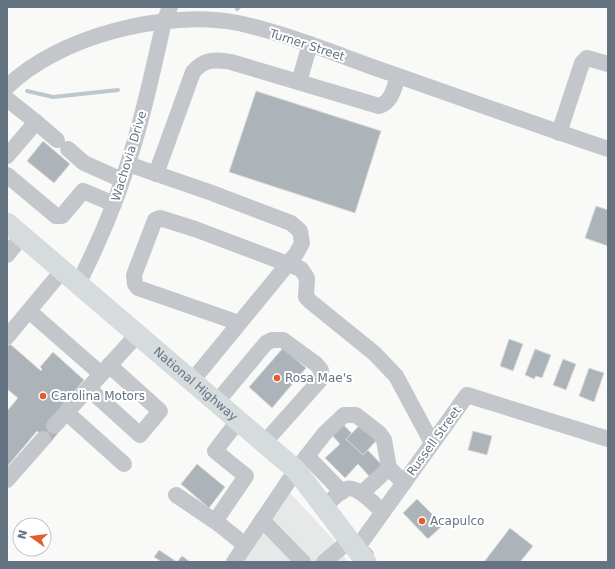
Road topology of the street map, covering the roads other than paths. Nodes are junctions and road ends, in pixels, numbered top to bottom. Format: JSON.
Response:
{"nodes":[{"id":1,"x":170,"y":7,"type":"edge"},
{"id":2,"x":164,"y":22,"type":"junction"},
{"id":3,"x":310,"y":44,"type":"junction"},
{"id":4,"x":608,"y":64,"type":"edge"},
{"id":5,"x":398,"y":76,"type":"junction"},
{"id":6,"x":299,"y":82,"type":"junction"},
{"id":7,"x":7,"y":86,"type":"edge"},
{"id":8,"x":7,"y":99,"type":"edge"},
{"id":9,"x":36,"y":122,"type":"junction"},
{"id":10,"x":559,"y":133,"type":"junction"},
{"id":11,"x":608,"y":149,"type":"edge"},
{"id":12,"x":7,"y":156,"type":"edge"},
{"id":13,"x":128,"y":164,"type":"junction"},
{"id":14,"x":93,"y":167,"type":"junction"},
{"id":15,"x":156,"y":174,"type":"junction"},
{"id":16,"x":7,"y":175,"type":"edge"},
{"id":17,"x":122,"y":180,"type":"junction"},
{"id":18,"x":83,"y":191,"type":"junction"},
{"id":19,"x":114,"y":204,"type":"junction"},
{"id":20,"x":14,"y":230,"type":"edge"},
{"id":21,"x":7,"y":255,"type":"edge"},
{"id":22,"x":289,"y":263,"type":"junction"},
{"id":23,"x":62,"y":271,"type":"junction"},
{"id":24,"x":78,"y":284,"type":"junction"},
{"id":25,"x":29,"y":311,"type":"junction"},
{"id":26,"x":239,"y":323,"type":"junction"},
{"id":27,"x":137,"y":335,"type":"junction"},
{"id":28,"x":7,"y":337,"type":"edge"},
{"id":29,"x":105,"y":370,"type":"junction"},
{"id":30,"x":192,"y":381,"type":"junction"},
{"id":31,"x":88,"y":388,"type":"junction"},
{"id":32,"x":216,"y":403,"type":"junction"},
{"id":33,"x":66,"y":412,"type":"junction"},
{"id":34,"x":238,"y":421,"type":"junction"},
{"id":35,"x":54,"y":426,"type":"dead end"},
{"id":36,"x":43,"y":438,"type":"dead end"},
{"id":37,"x":608,"y":439,"type":"edge"},
{"id":38,"x":432,"y":442,"type":"junction"},
{"id":39,"x":264,"y":443,"type":"junction"},
{"id":40,"x":301,"y":463,"type":"junction"},
{"id":41,"x":124,"y":464,"type":"dead end"},
{"id":42,"x":388,"y":468,"type":"junction"},
{"id":43,"x":7,"y":480,"type":"edge"},
{"id":44,"x":404,"y":483,"type":"junction"},
{"id":45,"x":342,"y":492,"type":"junction"},
{"id":46,"x":362,"y":493,"type":"junction"},
{"id":47,"x":176,"y":495,"type":"dead end"},
{"id":48,"x":324,"y":507,"type":"junction"},
{"id":49,"x":383,"y":512,"type":"junction"},
{"id":50,"x":262,"y":520,"type":"junction"},
{"id":51,"x":219,"y":524,"type":"junction"},
{"id":52,"x":245,"y":545,"type":"junction"},
{"id":53,"x":358,"y":550,"type":"edge"},
{"id":54,"x":234,"y":562,"type":"edge"},
{"id":55,"x":303,"y":562,"type":"edge"},
{"id":56,"x":324,"y":562,"type":"edge"},
{"id":57,"x":376,"y":562,"type":"edge"}],
"edges":[{"from":1,"to":2,"type":"street","name":"Wachovia Drive"},
{"from":2,"to":3,"type":"street","name":"Turner Street"},
{"from":2,"to":7,"type":"street","name":"Turner Street"},
{"from":2,"to":13,"type":"street","name":"Wachovia Drive"},
{"from":3,"to":5,"type":"street","name":"Turner Street"},
{"from":3,"to":6,"type":"street"},
{"from":4,"to":10,"type":"street"},
{"from":5,"to":6,"type":"street"},
{"from":5,"to":10,"type":"street","name":"Turner Street"},
{"from":6,"to":15,"type":"street"},
{"from":8,"to":9,"type":"street"},
{"from":9,"to":12,"type":"street"},
{"from":9,"to":14,"type":"street"},
{"from":10,"to":11,"type":"street","name":"Turner Street"},
{"from":13,"to":15,"type":"street"},
{"from":13,"to":17,"type":"street","name":"Wachovia Drive"},
{"from":14,"to":17,"type":"street"},
{"from":14,"to":18,"type":"street"},
{"from":15,"to":22,"type":"street"},
{"from":16,"to":18,"type":"street"},
{"from":17,"to":19,"type":"street","name":"Wachovia Drive"},
{"from":18,"to":19,"type":"street"},
{"from":19,"to":24,"type":"street","name":"Wachovia Drive"},
{"from":20,"to":21,"type":"street"},
{"from":20,"to":23,"type":"main road","name":"National Highway"},
{"from":22,"to":26,"type":"street"},
{"from":22,"to":26,"type":"street"},
{"from":22,"to":38,"type":"street"},
{"from":23,"to":24,"type":"main road","name":"National Highway"},
{"from":23,"to":25,"type":"street"},
{"from":24,"to":27,"type":"main road","name":"National Highway"},
{"from":25,"to":28,"type":"street"},
{"from":25,"to":29,"type":"street"},
{"from":26,"to":30,"type":"street"},
{"from":27,"to":29,"type":"street"},
{"from":27,"to":30,"type":"main road","name":"National Highway"},
{"from":29,"to":31,"type":"street"},
{"from":29,"to":31,"type":"street"},
{"from":30,"to":32,"type":"main road","name":"National Highway"},
{"from":31,"to":33,"type":"street"},
{"from":32,"to":34,"type":"main road","name":"National Highway"},
{"from":32,"to":39,"type":"street"},
{"from":33,"to":35,"type":"street"},
{"from":33,"to":41,"type":"street"},
{"from":34,"to":39,"type":"main road","name":"National Highway"},
{"from":34,"to":51,"type":"street"},
{"from":36,"to":43,"type":"street"},
{"from":37,"to":38,"type":"street","name":"Russell Street"},
{"from":38,"to":44,"type":"street","name":"Russell Street"},
{"from":39,"to":40,"type":"main road","name":"National Highway"},
{"from":40,"to":42,"type":"street"},
{"from":40,"to":45,"type":"street"},
{"from":40,"to":48,"type":"main road","name":"National Highway"},
{"from":40,"to":50,"type":"street"},
{"from":42,"to":44,"type":"street"},
{"from":42,"to":46,"type":"street"},
{"from":44,"to":49,"type":"street","name":"Russell Street"},
{"from":45,"to":46,"type":"street"},
{"from":45,"to":48,"type":"street"},
{"from":46,"to":49,"type":"street"},
{"from":47,"to":51,"type":"street"},
{"from":48,"to":53,"type":"main road","name":"National Highway"},
{"from":49,"to":53,"type":"street","name":"Russell Street"},
{"from":50,"to":52,"type":"street"},
{"from":50,"to":55,"type":"street"},
{"from":51,"to":52,"type":"street"},
{"from":52,"to":54,"type":"street"},
{"from":53,"to":56,"type":"street","name":"Russell Street"},
{"from":53,"to":57,"type":"street"}]}
